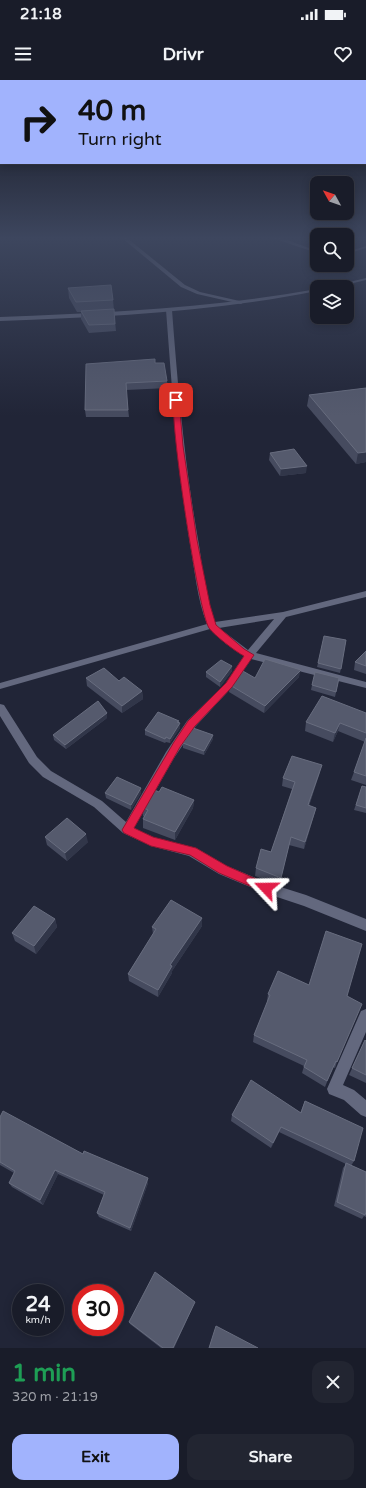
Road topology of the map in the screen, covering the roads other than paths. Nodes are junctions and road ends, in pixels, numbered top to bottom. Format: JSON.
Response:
{"nodes":[{"id":1,"x":218,"y":297,"type":"edge"},
{"id":2,"x":279,"y":297,"type":"edge"},
{"id":3,"x":241,"y":302,"type":"junction"},
{"id":4,"x":169,"y":310,"type":"junction"},
{"id":5,"x":0,"y":319,"type":"edge"},
{"id":6,"x":366,"y":594,"type":"edge"},
{"id":7,"x":282,"y":614,"type":"junction"},
{"id":8,"x":212,"y":626,"type":"junction"},
{"id":9,"x":249,"y":655,"type":"junction"},
{"id":10,"x":366,"y":685,"type":"edge"},
{"id":11,"x":0,"y":686,"type":"edge"},
{"id":12,"x":0,"y":708,"type":"edge"},
{"id":13,"x":127,"y":830,"type":"junction"},
{"id":14,"x":366,"y":925,"type":"edge"},
{"id":15,"x":366,"y":1016,"type":"edge"},
{"id":16,"x":366,"y":1110,"type":"edge"}],
"edges":[{"from":1,"to":3,"type":"street"},
{"from":2,"to":3,"type":"street"},
{"from":3,"to":4,"type":"street"},
{"from":4,"to":5,"type":"street"},
{"from":4,"to":8,"type":"street"},
{"from":6,"to":7,"type":"street"},
{"from":7,"to":8,"type":"street"},
{"from":7,"to":9,"type":"street"},
{"from":8,"to":9,"type":"street"},
{"from":8,"to":11,"type":"street"},
{"from":9,"to":10,"type":"street"},
{"from":9,"to":13,"type":"street"},
{"from":12,"to":13,"type":"street"},
{"from":13,"to":14,"type":"street"},
{"from":15,"to":16,"type":"street"}]}
